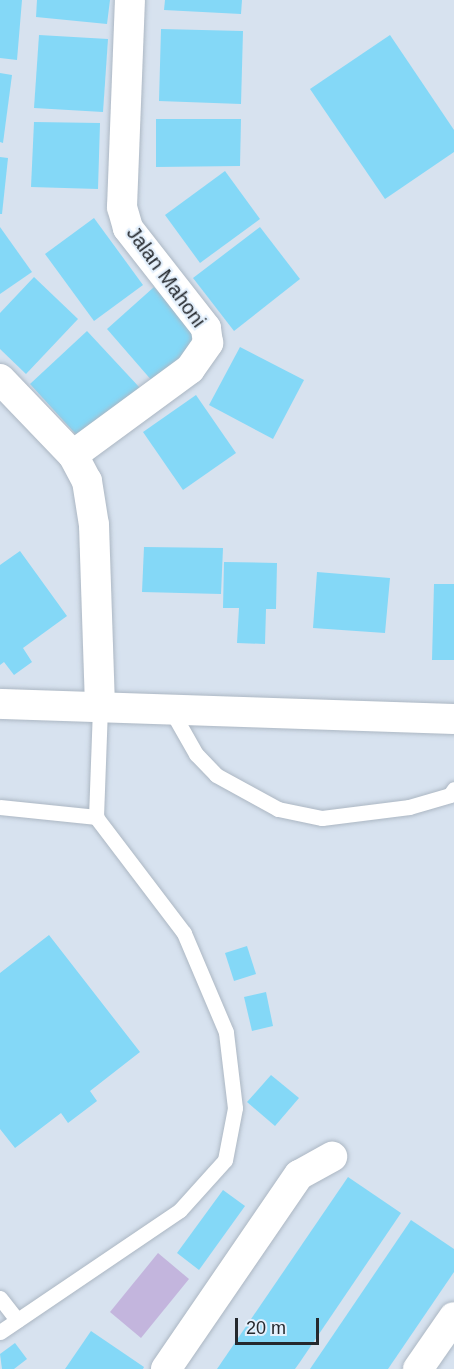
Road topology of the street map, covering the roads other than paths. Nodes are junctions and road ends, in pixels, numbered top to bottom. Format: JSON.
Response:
{"nodes":[{"id":1,"x":130,"y":0,"type":"edge"},
{"id":2,"x":0,"y":379,"type":"edge"},
{"id":3,"x":74,"y":454,"type":"junction"},
{"id":4,"x":0,"y":704,"type":"edge"},
{"id":5,"x":100,"y":707,"type":"junction"},
{"id":6,"x":171,"y":710,"type":"junction"},
{"id":7,"x":454,"y":719,"type":"edge"},
{"id":8,"x":454,"y":789,"type":"edge"},
{"id":9,"x":0,"y":807,"type":"edge"},
{"id":10,"x":96,"y":817,"type":"junction"},
{"id":11,"x":332,"y":1157,"type":"dead end"},
{"id":12,"x":0,"y":1298,"type":"edge"},
{"id":13,"x":454,"y":1317,"type":"edge"},
{"id":14,"x":17,"y":1320,"type":"junction"},
{"id":15,"x":0,"y":1332,"type":"edge"},
{"id":16,"x":166,"y":1369,"type":"edge"},
{"id":17,"x":418,"y":1369,"type":"edge"}],
"edges":[{"from":1,"to":3,"type":"street","name":"Jalan Mahoni"},
{"from":2,"to":3,"type":"street"},
{"from":3,"to":5,"type":"street"},
{"from":4,"to":5,"type":"street"},
{"from":5,"to":6,"type":"street"},
{"from":5,"to":10,"type":"lane"},
{"from":6,"to":7,"type":"street"},
{"from":6,"to":8,"type":"lane"},
{"from":9,"to":10,"type":"lane"},
{"from":10,"to":14,"type":"lane"},
{"from":11,"to":16,"type":"street"},
{"from":12,"to":14,"type":"lane"},
{"from":13,"to":17,"type":"street"},
{"from":14,"to":15,"type":"lane"}]}
